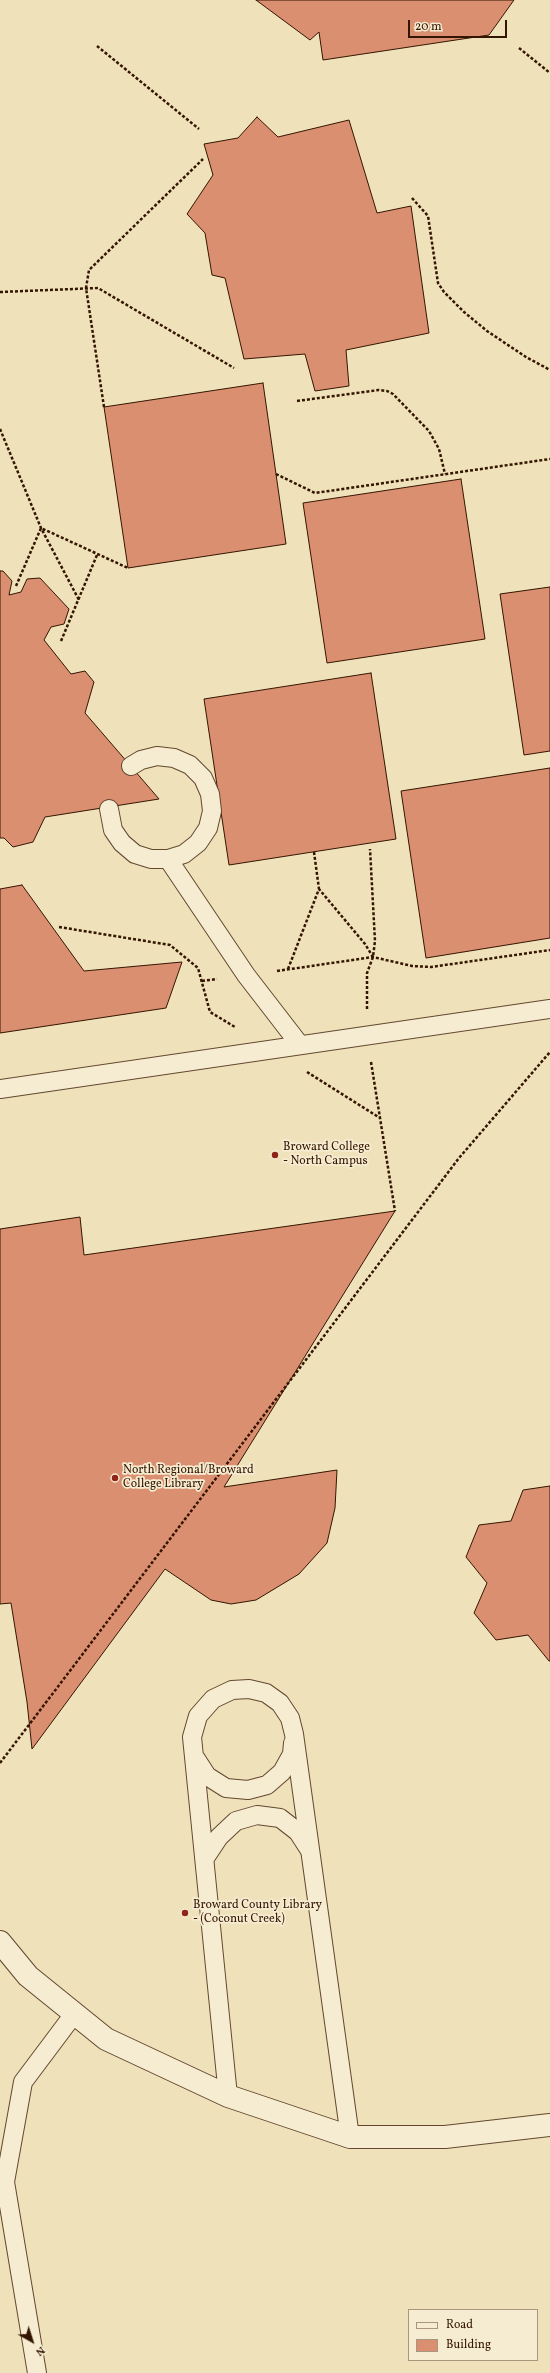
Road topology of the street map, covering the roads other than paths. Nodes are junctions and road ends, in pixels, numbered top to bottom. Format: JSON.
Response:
{"nodes":[{"id":1,"x":131,"y":766,"type":"dead end"},
{"id":2,"x":109,"y":809,"type":"dead end"},
{"id":3,"x":168,"y":860,"type":"junction"},
{"id":4,"x":550,"y":1009,"type":"edge"},
{"id":5,"x":300,"y":1045,"type":"junction"},
{"id":6,"x":0,"y":1089,"type":"edge"},
{"id":7,"x":294,"y":1734,"type":"junction"},
{"id":8,"x":196,"y":1758,"type":"junction"},
{"id":9,"x":311,"y":1851,"type":"junction"},
{"id":10,"x":205,"y":1858,"type":"junction"},
{"id":11,"x":0,"y":1942,"type":"edge"},
{"id":12,"x":74,"y":2014,"type":"junction"},
{"id":13,"x":228,"y":2096,"type":"junction"},
{"id":14,"x":550,"y":2125,"type":"edge"},
{"id":15,"x":350,"y":2137,"type":"junction"},
{"id":16,"x":37,"y":2373,"type":"edge"}],
"edges":[{"from":1,"to":3,"type":"lane"},
{"from":2,"to":3,"type":"lane"},
{"from":3,"to":5,"type":"lane"},
{"from":4,"to":5,"type":"lane"},
{"from":5,"to":6,"type":"lane"},
{"from":7,"to":8,"type":"lane"},
{"from":7,"to":8,"type":"lane"},
{"from":7,"to":9,"type":"lane"},
{"from":8,"to":10,"type":"lane"},
{"from":9,"to":10,"type":"lane"},
{"from":9,"to":15,"type":"lane"},
{"from":10,"to":13,"type":"lane"},
{"from":11,"to":12,"type":"street"},
{"from":12,"to":13,"type":"street"},
{"from":12,"to":16,"type":"lane"},
{"from":13,"to":15,"type":"street"},
{"from":14,"to":15,"type":"street"}]}
